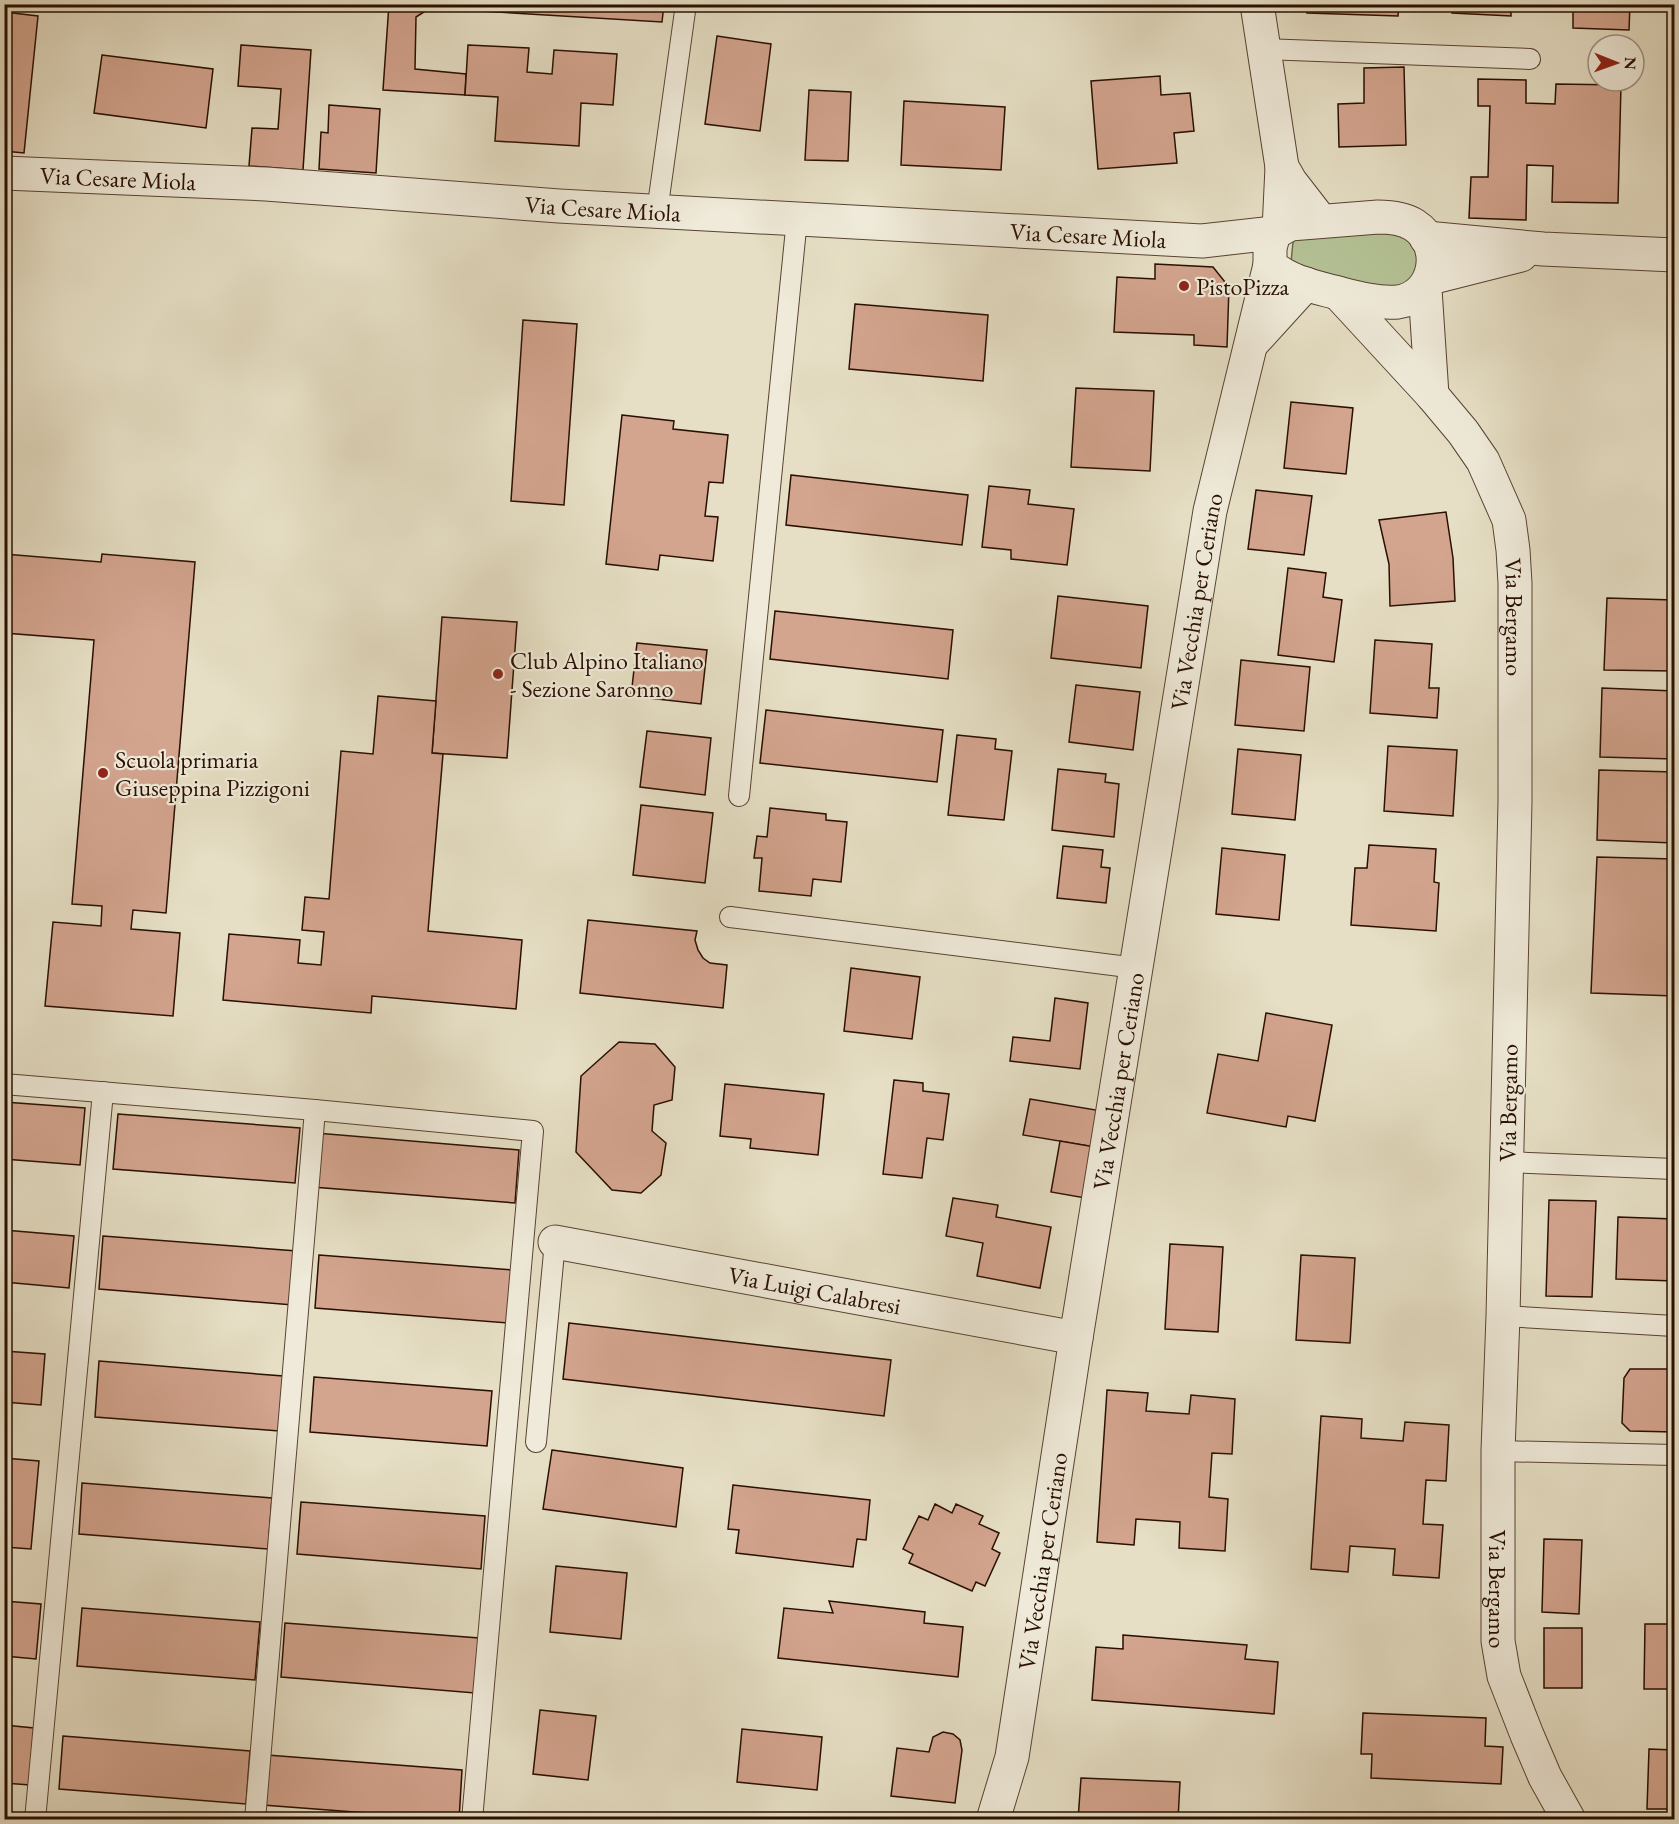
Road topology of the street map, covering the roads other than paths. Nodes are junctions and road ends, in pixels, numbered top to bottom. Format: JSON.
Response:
{"nodes":[{"id":1,"x":686,"y":4,"type":"edge"},
{"id":2,"x":1257,"y":4,"type":"edge"},
{"id":3,"x":1264,"y":49,"type":"junction"},
{"id":4,"x":1530,"y":59,"type":"dead end"},
{"id":5,"x":1282,"y":167,"type":"junction"},
{"id":6,"x":4,"y":173,"type":"edge"},
{"id":7,"x":657,"y":212,"type":"junction"},
{"id":8,"x":797,"y":219,"type":"junction"},
{"id":9,"x":1321,"y":221,"type":"junction"},
{"id":10,"x":1426,"y":238,"type":"junction"},
{"id":11,"x":1273,"y":248,"type":"junction"},
{"id":12,"x":1543,"y":249,"type":"junction"},
{"id":13,"x":1674,"y":255,"type":"edge"},
{"id":14,"x":1306,"y":284,"type":"junction"},
{"id":15,"x":1427,"y":284,"type":"junction"},
{"id":16,"x":1338,"y":293,"type":"junction"},
{"id":17,"x":1250,"y":344,"type":"junction"},
{"id":18,"x":1432,"y":395,"type":"junction"},
{"id":19,"x":739,"y":796,"type":"dead end"},
{"id":20,"x":730,"y":917,"type":"dead end"},
{"id":21,"x":1136,"y":968,"type":"junction"},
{"id":22,"x":4,"y":1084,"type":"edge"},
{"id":23,"x":103,"y":1092,"type":"junction"},
{"id":24,"x":315,"y":1110,"type":"junction"},
{"id":25,"x":1506,"y":1162,"type":"junction"},
{"id":26,"x":1674,"y":1169,"type":"edge"},
{"id":27,"x":555,"y":1242,"type":"joint"},
{"id":28,"x":1503,"y":1316,"type":"junction"},
{"id":29,"x":1674,"y":1326,"type":"edge"},
{"id":30,"x":1076,"y":1338,"type":"junction"},
{"id":31,"x":537,"y":1442,"type":"dead end"},
{"id":32,"x":1498,"y":1451,"type":"junction"},
{"id":33,"x":1674,"y":1455,"type":"edge"},
{"id":34,"x":35,"y":1820,"type":"edge"},
{"id":35,"x":255,"y":1820,"type":"edge"},
{"id":36,"x":472,"y":1820,"type":"edge"},
{"id":37,"x":993,"y":1820,"type":"edge"},
{"id":38,"x":1569,"y":1820,"type":"edge"}],
"edges":[{"from":1,"to":7,"type":"lane"},
{"from":2,"to":3,"type":"street"},
{"from":3,"to":4,"type":"lane"},
{"from":3,"to":5,"type":"street"},
{"from":5,"to":9,"type":"street"},
{"from":5,"to":11,"type":"street"},
{"from":6,"to":7,"type":"street","name":"Via Cesare Miola"},
{"from":7,"to":8,"type":"street","name":"Via Cesare Miola"},
{"from":8,"to":11,"type":"street","name":"Via Cesare Miola"},
{"from":8,"to":19,"type":"lane"},
{"from":9,"to":10,"type":"street","name":"Via Cesare Miola"},
{"from":9,"to":11,"type":"street","name":"Via Cesare Miola"},
{"from":10,"to":12,"type":"street"},
{"from":10,"to":15,"type":"street"},
{"from":11,"to":14,"type":"street"},
{"from":11,"to":17,"type":"street","name":"Via Vecchia per Ceriano"},
{"from":12,"to":13,"type":"street"},
{"from":12,"to":15,"type":"street"},
{"from":14,"to":16,"type":"street"},
{"from":14,"to":17,"type":"street","name":"Via Vecchia per Ceriano"},
{"from":15,"to":16,"type":"street"},
{"from":15,"to":18,"type":"street"},
{"from":16,"to":18,"type":"street","name":"Via Bergamo"},
{"from":17,"to":21,"type":"street","name":"Via Vecchia per Ceriano"},
{"from":18,"to":25,"type":"street","name":"Via Bergamo"},
{"from":20,"to":21,"type":"lane"},
{"from":21,"to":30,"type":"street","name":"Via Vecchia per Ceriano"},
{"from":22,"to":23,"type":"lane"},
{"from":23,"to":24,"type":"lane"},
{"from":23,"to":34,"type":"lane"},
{"from":24,"to":35,"type":"lane"},
{"from":24,"to":36,"type":"lane"},
{"from":25,"to":26,"type":"lane"},
{"from":25,"to":28,"type":"street","name":"Via Bergamo"},
{"from":27,"to":30,"type":"street","name":"Via Luigi Calabresi"},
{"from":27,"to":31,"type":"lane"},
{"from":28,"to":29,"type":"lane"},
{"from":28,"to":32,"type":"street","name":"Via Bergamo"},
{"from":30,"to":37,"type":"street","name":"Via Vecchia per Ceriano"},
{"from":32,"to":33,"type":"lane"},
{"from":32,"to":38,"type":"street","name":"Via Bergamo"}]}
